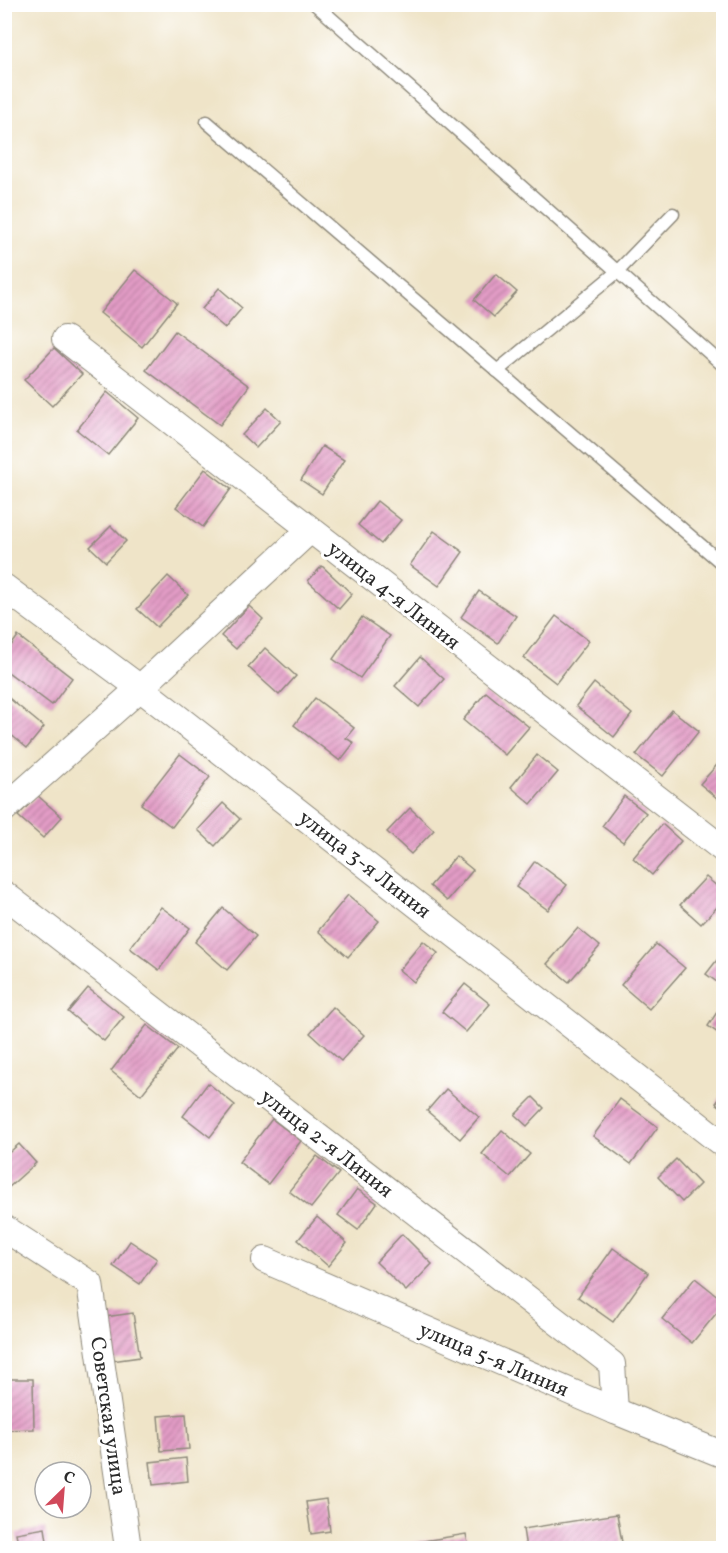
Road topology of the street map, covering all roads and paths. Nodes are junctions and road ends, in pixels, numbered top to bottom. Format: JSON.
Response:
{"nodes":[{"id":1,"x":315,"y":4,"type":"edge"},
{"id":2,"x":207,"y":122,"type":"dead end"},
{"id":3,"x":674,"y":214,"type":"dead end"},
{"id":4,"x":617,"y":272,"type":"junction"},
{"id":5,"x":65,"y":339,"type":"dead end"},
{"id":6,"x":723,"y":366,"type":"edge"},
{"id":7,"x":497,"y":371,"type":"junction"},
{"id":8,"x":310,"y":530,"type":"junction"},
{"id":9,"x":723,"y":566,"type":"edge"},
{"id":10,"x":4,"y":587,"type":"edge"},
{"id":11,"x":140,"y":688,"type":"junction"},
{"id":12,"x":4,"y":809,"type":"edge"},
{"id":13,"x":723,"y":850,"type":"edge"},
{"id":14,"x":4,"y":894,"type":"edge"},
{"id":15,"x":723,"y":1145,"type":"edge"},
{"id":16,"x":4,"y":1228,"type":"edge"},
{"id":17,"x":265,"y":1260,"type":"dead end"},
{"id":18,"x":615,"y":1411,"type":"junction"},
{"id":19,"x":723,"y":1455,"type":"edge"},
{"id":20,"x":128,"y":1548,"type":"edge"}],
"edges":[{"from":1,"to":4,"type":"lane"},
{"from":2,"to":7,"type":"lane"},
{"from":3,"to":4,"type":"lane"},
{"from":4,"to":6,"type":"lane"},
{"from":4,"to":7,"type":"lane"},
{"from":5,"to":8,"type":"street","name":"улица 4-я Линия"},
{"from":7,"to":9,"type":"lane"},
{"from":8,"to":11,"type":"street"},
{"from":8,"to":13,"type":"street","name":"улица 4-я Линия"},
{"from":10,"to":11,"type":"street","name":"улица 3-я Линия"},
{"from":11,"to":12,"type":"street"},
{"from":11,"to":15,"type":"street","name":"улица 3-я Линия"},
{"from":14,"to":18,"type":"street","name":"улица 2-я Линия"},
{"from":16,"to":20,"type":"street","name":"Советская улица"},
{"from":17,"to":18,"type":"street","name":"улица 5-я Линия"},
{"from":18,"to":19,"type":"street","name":"улица 5-я Линия"}]}
